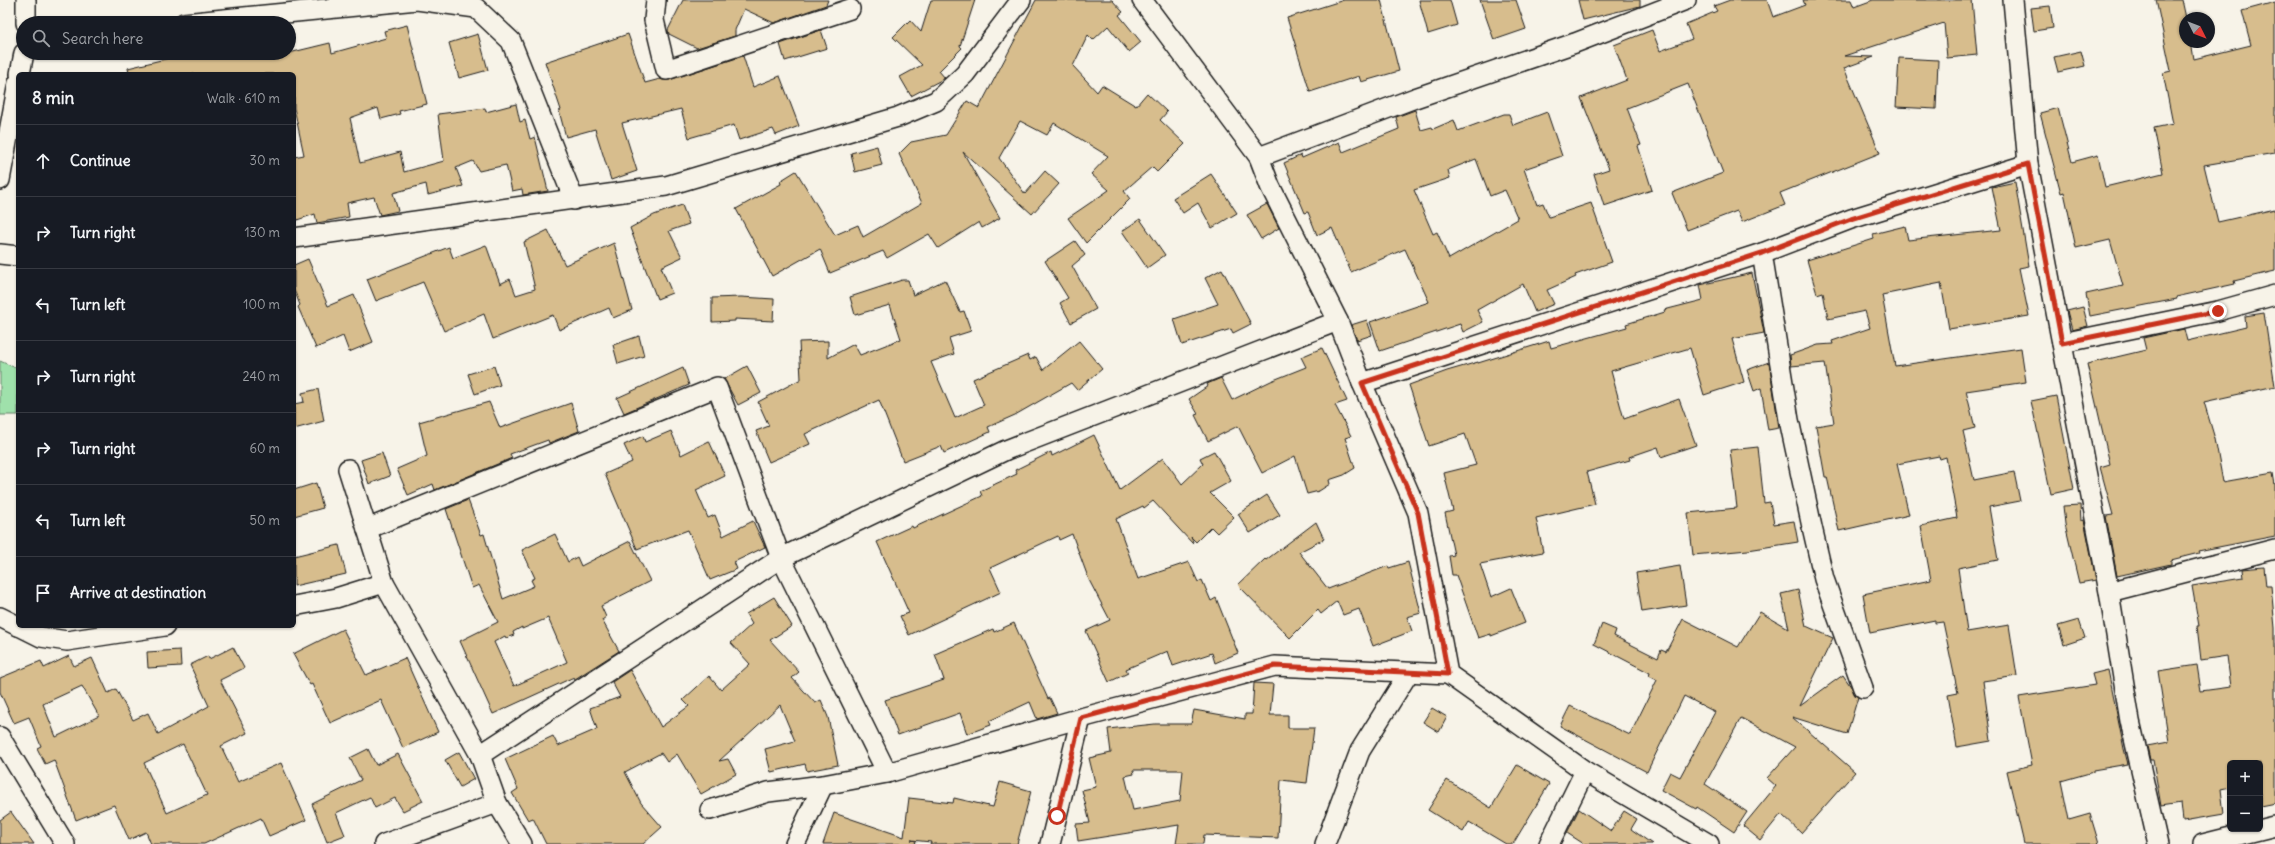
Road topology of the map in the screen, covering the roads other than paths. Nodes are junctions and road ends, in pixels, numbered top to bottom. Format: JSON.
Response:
{"nodes":[{"id":1,"x":26,"y":0,"type":"edge"},
{"id":2,"x":656,"y":0,"type":"edge"},
{"id":3,"x":1021,"y":0,"type":"edge"},
{"id":4,"x":1142,"y":0,"type":"edge"},
{"id":5,"x":1686,"y":0,"type":"edge"},
{"id":6,"x":2013,"y":0,"type":"edge"},
{"id":7,"x":850,"y":8,"type":"dead end"},
{"id":8,"x":26,"y":16,"type":"edge"},
{"id":9,"x":255,"y":16,"type":"edge"},
{"id":10,"x":23,"y":60,"type":"edge"},
{"id":11,"x":20,"y":72,"type":"edge"},
{"id":12,"x":16,"y":94,"type":"edge"},
{"id":13,"x":1259,"y":157,"type":"junction"},
{"id":14,"x":2028,"y":164,"type":"junction"},
{"id":15,"x":0,"y":180,"type":"edge"},
{"id":16,"x":574,"y":200,"type":"junction"},
{"id":17,"x":296,"y":238,"type":"edge"},
{"id":18,"x":1762,"y":253,"type":"junction"},
{"id":19,"x":0,"y":254,"type":"edge"},
{"id":20,"x":16,"y":256,"type":"edge"},
{"id":21,"x":2275,"y":295,"type":"edge"},
{"id":22,"x":1338,"y":321,"type":"junction"},
{"id":23,"x":2062,"y":343,"type":"junction"},
{"id":24,"x":1362,"y":383,"type":"junction"},
{"id":25,"x":348,"y":469,"type":"dead end"},
{"id":26,"x":367,"y":529,"type":"junction"},
{"id":27,"x":2275,"y":549,"type":"edge"},
{"id":28,"x":781,"y":558,"type":"junction"},
{"id":29,"x":384,"y":582,"type":"junction"},
{"id":30,"x":2109,"y":592,"type":"junction"},
{"id":31,"x":296,"y":606,"type":"edge"},
{"id":32,"x":0,"y":617,"type":"edge"},
{"id":33,"x":16,"y":625,"type":"edge"},
{"id":34,"x":22,"y":628,"type":"edge"},
{"id":35,"x":152,"y":628,"type":"edge"},
{"id":36,"x":1408,"y":674,"type":"junction"},
{"id":37,"x":1448,"y":674,"type":"junction"},
{"id":38,"x":1863,"y":688,"type":"dead end"},
{"id":39,"x":1081,"y":718,"type":"junction"},
{"id":40,"x":0,"y":738,"type":"edge"},
{"id":41,"x":480,"y":754,"type":"junction"},
{"id":42,"x":1585,"y":771,"type":"junction"},
{"id":43,"x":887,"y":773,"type":"junction"},
{"id":44,"x":823,"y":785,"type":"junction"},
{"id":45,"x":497,"y":803,"type":"junction"},
{"id":46,"x":710,"y":810,"type":"dead end"},
{"id":47,"x":2275,"y":826,"type":"edge"},
{"id":48,"x":65,"y":844,"type":"edge"},
{"id":49,"x":384,"y":844,"type":"edge"},
{"id":50,"x":522,"y":844,"type":"edge"},
{"id":51,"x":795,"y":844,"type":"edge"},
{"id":52,"x":1050,"y":844,"type":"edge"},
{"id":53,"x":1325,"y":844,"type":"edge"},
{"id":54,"x":1549,"y":844,"type":"edge"},
{"id":55,"x":1709,"y":844,"type":"edge"},
{"id":56,"x":2158,"y":844,"type":"edge"},
{"id":57,"x":2203,"y":844,"type":"edge"}],
"edges":[{"from":1,"to":8,"type":"street"},
{"from":2,"to":7,"type":"street"},
{"from":3,"to":16,"type":"street"},
{"from":4,"to":13,"type":"street"},
{"from":5,"to":13,"type":"street"},
{"from":6,"to":14,"type":"street"},
{"from":9,"to":16,"type":"street"},
{"from":10,"to":11,"type":"street"},
{"from":12,"to":15,"type":"street"},
{"from":13,"to":22,"type":"street"},
{"from":14,"to":18,"type":"street"},
{"from":14,"to":23,"type":"street"},
{"from":16,"to":17,"type":"street"},
{"from":18,"to":24,"type":"street"},
{"from":18,"to":38,"type":"street"},
{"from":19,"to":20,"type":"street"},
{"from":21,"to":23,"type":"street"},
{"from":22,"to":24,"type":"street"},
{"from":22,"to":28,"type":"street"},
{"from":23,"to":30,"type":"street"},
{"from":24,"to":37,"type":"street"},
{"from":25,"to":26,"type":"street"},
{"from":26,"to":28,"type":"street"},
{"from":26,"to":29,"type":"street"},
{"from":27,"to":30,"type":"street"},
{"from":28,"to":41,"type":"street"},
{"from":28,"to":43,"type":"street"},
{"from":29,"to":31,"type":"street"},
{"from":29,"to":41,"type":"street"},
{"from":30,"to":56,"type":"street"},
{"from":32,"to":33,"type":"street"},
{"from":34,"to":35,"type":"street"},
{"from":36,"to":37,"type":"street"},
{"from":36,"to":39,"type":"street"},
{"from":36,"to":53,"type":"street"},
{"from":37,"to":42,"type":"street"},
{"from":39,"to":43,"type":"street"},
{"from":39,"to":52,"type":"street"},
{"from":40,"to":48,"type":"street"},
{"from":41,"to":45,"type":"street"},
{"from":42,"to":54,"type":"street"},
{"from":42,"to":55,"type":"street"},
{"from":43,"to":44,"type":"street"},
{"from":44,"to":46,"type":"street"},
{"from":44,"to":51,"type":"street"},
{"from":45,"to":49,"type":"street"},
{"from":45,"to":50,"type":"street"},
{"from":47,"to":57,"type":"street"}]}
